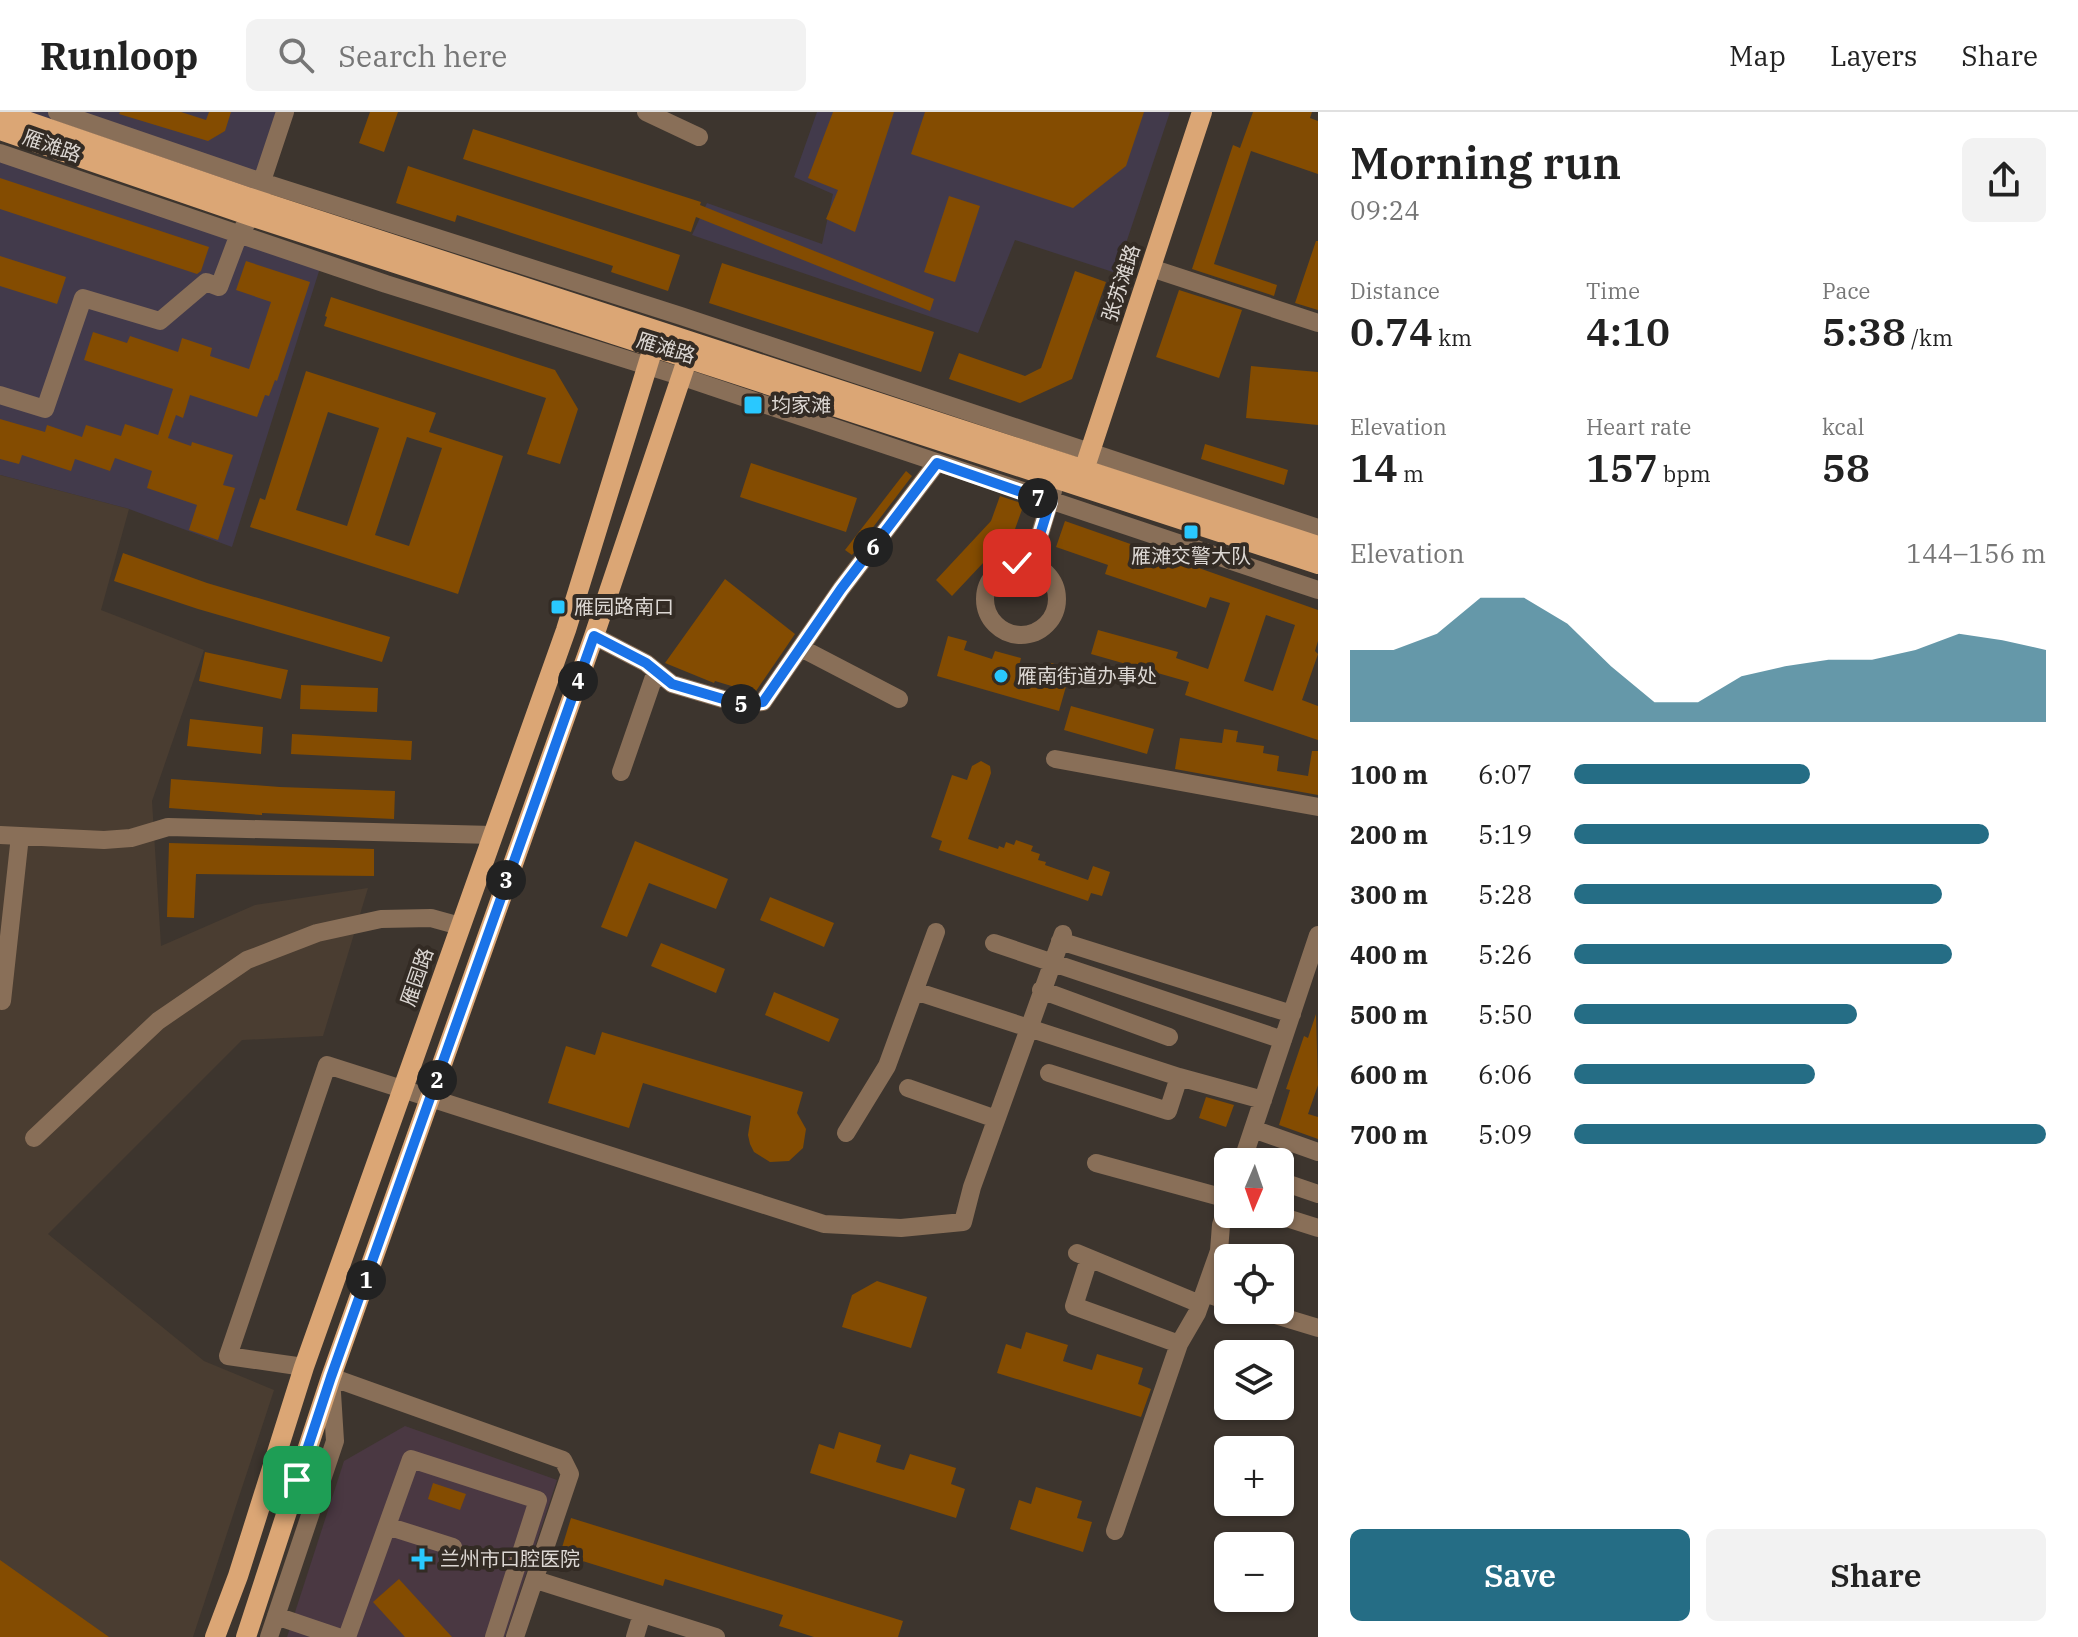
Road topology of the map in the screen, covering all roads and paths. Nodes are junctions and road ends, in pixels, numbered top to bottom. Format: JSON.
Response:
{"nodes":[{"id":1,"x":0,"y":112,"type":"edge"},
{"id":2,"x":57,"y":112,"type":"edge"},
{"id":3,"x":285,"y":112,"type":"edge"},
{"id":4,"x":646,"y":112,"type":"edge"},
{"id":5,"x":1202,"y":112,"type":"edge"},
{"id":6,"x":91,"y":126,"type":"edge"},
{"id":7,"x":0,"y":130,"type":"edge"},
{"id":8,"x":699,"y":137,"type":"dead end"},
{"id":9,"x":0,"y":153,"type":"edge"},
{"id":10,"x":256,"y":200,"type":"junction"},
{"id":11,"x":239,"y":234,"type":"junction"},
{"id":12,"x":1151,"y":268,"type":"junction"},
{"id":13,"x":700,"y":322,"type":"junction"},
{"id":14,"x":1318,"y":323,"type":"edge"},
{"id":15,"x":655,"y":339,"type":"junction"},
{"id":16,"x":688,"y":359,"type":"junction"},
{"id":17,"x":645,"y":367,"type":"junction"},
{"id":18,"x":0,"y":395,"type":"edge"},
{"id":19,"x":937,"y":463,"type":"junction"},
{"id":20,"x":1085,"y":469,"type":"junction"},
{"id":21,"x":1057,"y":479,"type":"junction"},
{"id":22,"x":1050,"y":502,"type":"junction"},
{"id":23,"x":1073,"y":508,"type":"junction"},
{"id":24,"x":1318,"y":528,"type":"edge"},
{"id":25,"x":1318,"y":546,"type":"edge"},
{"id":26,"x":1031,"y":564,"type":"dead end"},
{"id":27,"x":1318,"y":564,"type":"edge"},
{"id":28,"x":1318,"y":590,"type":"edge"},
{"id":29,"x":594,"y":636,"type":"junction"},
{"id":30,"x":801,"y":648,"type":"junction"},
{"id":31,"x":656,"y":671,"type":"junction"},
{"id":32,"x":899,"y":699,"type":"dead end"},
{"id":33,"x":1055,"y":759,"type":"dead end"},
{"id":34,"x":621,"y":772,"type":"dead end"},
{"id":35,"x":1318,"y":807,"type":"edge"},
{"id":36,"x":0,"y":835,"type":"edge"},
{"id":37,"x":493,"y":835,"type":"junction"},
{"id":38,"x":20,"y":836,"type":"junction"},
{"id":39,"x":460,"y":926,"type":"junction"},
{"id":40,"x":936,"y":932,"type":"dead end"},
{"id":41,"x":1318,"y":935,"type":"edge"},
{"id":42,"x":994,"y":943,"type":"dead end"},
{"id":43,"x":4,"y":955,"type":"edge"},
{"id":44,"x":1052,"y":963,"type":"junction"},
{"id":45,"x":1041,"y":990,"type":"junction"},
{"id":46,"x":915,"y":991,"type":"junction"},
{"id":47,"x":2,"y":1001,"type":"dead end"},
{"id":48,"x":1292,"y":1014,"type":"junction"},
{"id":49,"x":1029,"y":1028,"type":"junction"},
{"id":50,"x":1169,"y":1037,"type":"dead end"},
{"id":51,"x":1283,"y":1040,"type":"junction"},
{"id":52,"x":1049,"y":1073,"type":"dead end"},
{"id":53,"x":1179,"y":1077,"type":"junction"},
{"id":54,"x":908,"y":1088,"type":"dead end"},
{"id":55,"x":405,"y":1089,"type":"junction"},
{"id":56,"x":432,"y":1097,"type":"junction"},
{"id":57,"x":1263,"y":1100,"type":"junction"},
{"id":58,"x":996,"y":1119,"type":"junction"},
{"id":59,"x":1253,"y":1129,"type":"junction"},
{"id":60,"x":846,"y":1133,"type":"dead end"},
{"id":61,"x":34,"y":1138,"type":"dead end"},
{"id":62,"x":1247,"y":1148,"type":"edge"},
{"id":63,"x":1318,"y":1152,"type":"edge"},
{"id":64,"x":1096,"y":1163,"type":"dead end"},
{"id":65,"x":1294,"y":1186,"type":"edge"},
{"id":66,"x":1318,"y":1194,"type":"edge"},
{"id":67,"x":1214,"y":1198,"type":"edge"},
{"id":68,"x":1294,"y":1220,"type":"edge"},
{"id":69,"x":1221,"y":1228,"type":"edge"},
{"id":70,"x":1318,"y":1228,"type":"edge"},
{"id":71,"x":1202,"y":1299,"type":"junction"},
{"id":72,"x":1214,"y":1300,"type":"edge"},
{"id":73,"x":1294,"y":1321,"type":"edge"},
{"id":74,"x":1318,"y":1328,"type":"edge"},
{"id":75,"x":1179,"y":1344,"type":"junction"},
{"id":76,"x":304,"y":1367,"type":"junction"},
{"id":77,"x":331,"y":1377,"type":"junction"},
{"id":78,"x":387,"y":1526,"type":"junction"},
{"id":79,"x":1115,"y":1531,"type":"dead end"},
{"id":80,"x":453,"y":1547,"type":"dead end"},
{"id":81,"x":536,"y":1580,"type":"junction"},
{"id":82,"x":642,"y":1614,"type":"junction"},
{"id":83,"x":276,"y":1616,"type":"junction"},
{"id":84,"x":215,"y":1637,"type":"edge"},
{"id":85,"x":246,"y":1637,"type":"edge"},
{"id":86,"x":269,"y":1637,"type":"edge"},
{"id":87,"x":338,"y":1637,"type":"edge"},
{"id":88,"x":347,"y":1637,"type":"edge"},
{"id":89,"x":494,"y":1637,"type":"edge"},
{"id":90,"x":515,"y":1637,"type":"edge"},
{"id":91,"x":635,"y":1637,"type":"edge"},
{"id":92,"x":716,"y":1637,"type":"edge"}],
"edges":[{"from":1,"to":6,"type":"main road","name":"雁滩路"},
{"from":2,"to":6,"type":"street","name":"雁滩路"},
{"from":3,"to":10,"type":"street"},
{"from":4,"to":8,"type":"street"},
{"from":5,"to":12,"type":"main road","name":"张苏滩路"},
{"from":6,"to":10,"type":"main road","name":"雁滩路"},
{"from":7,"to":10,"type":"main road","name":"雁滩路"},
{"from":9,"to":11,"type":"street","name":"雁滩路"},
{"from":10,"to":11,"type":"street"},
{"from":10,"to":13,"type":"street","name":"雁滩路"},
{"from":10,"to":15,"type":"main road","name":"雁滩路"},
{"from":11,"to":17,"type":"street","name":"雁滩路"},
{"from":11,"to":18,"type":"street"},
{"from":12,"to":14,"type":"street"},
{"from":12,"to":20,"type":"main road","name":"张苏滩路"},
{"from":13,"to":16,"type":"street"},
{"from":13,"to":20,"type":"street","name":"雁滩路"},
{"from":15,"to":16,"type":"main road","name":"雁滩路"},
{"from":15,"to":17,"type":"main road","name":"雁园路"},
{"from":16,"to":17,"type":"street","name":"雁滩路"},
{"from":16,"to":19,"type":"street","name":"雁滩路"},
{"from":16,"to":20,"type":"main road","name":"雁滩路"},
{"from":16,"to":21,"type":"main road","name":"雁滩路"},
{"from":16,"to":29,"type":"main road"},
{"from":17,"to":37,"type":"main road","name":"雁园路"},
{"from":19,"to":22,"type":"street","name":"雁滩路"},
{"from":19,"to":30,"type":"street"},
{"from":20,"to":21,"type":"main road","name":"雁滩路"},
{"from":20,"to":23,"type":"street"},
{"from":20,"to":24,"type":"street","name":"雁滩路"},
{"from":20,"to":25,"type":"main road","name":"雁滩路"},
{"from":20,"to":27,"type":"main road","name":"雁滩路"},
{"from":21,"to":22,"type":"street"},
{"from":22,"to":23,"type":"street","name":"雁滩路"},
{"from":22,"to":26,"type":"street"},
{"from":23,"to":28,"type":"street","name":"雁滩路"},
{"from":29,"to":31,"type":"street"},
{"from":29,"to":56,"type":"main road"},
{"from":30,"to":31,"type":"street"},
{"from":30,"to":32,"type":"street"},
{"from":31,"to":34,"type":"street"},
{"from":33,"to":35,"type":"street"},
{"from":36,"to":38,"type":"street"},
{"from":37,"to":38,"type":"street"},
{"from":37,"to":39,"type":"main road","name":"雁园路"},
{"from":38,"to":43,"type":"street"},
{"from":39,"to":55,"type":"main road","name":"雁园路"},
{"from":39,"to":61,"type":"street"},
{"from":40,"to":46,"type":"street"},
{"from":41,"to":48,"type":"street"},
{"from":42,"to":44,"type":"street"},
{"from":43,"to":47,"type":"street"},
{"from":44,"to":45,"type":"street"},
{"from":44,"to":48,"type":"street"},
{"from":44,"to":51,"type":"street"},
{"from":45,"to":49,"type":"street"},
{"from":45,"to":50,"type":"street"},
{"from":46,"to":49,"type":"street"},
{"from":46,"to":60,"type":"street"},
{"from":48,"to":51,"type":"street"},
{"from":49,"to":53,"type":"street"},
{"from":49,"to":58,"type":"street"},
{"from":51,"to":57,"type":"street"},
{"from":52,"to":53,"type":"street"},
{"from":53,"to":57,"type":"street"},
{"from":54,"to":58,"type":"street"},
{"from":55,"to":56,"type":"street"},
{"from":55,"to":76,"type":"main road","name":"雁园路"},
{"from":55,"to":76,"type":"street"},
{"from":56,"to":58,"type":"street"},
{"from":56,"to":77,"type":"main road"},
{"from":57,"to":59,"type":"street"},
{"from":59,"to":62,"type":"street"},
{"from":59,"to":63,"type":"street"},
{"from":64,"to":67,"type":"street"},
{"from":65,"to":66,"type":"street"},
{"from":68,"to":70,"type":"street"},
{"from":69,"to":71,"type":"street"},
{"from":71,"to":72,"type":"street"},
{"from":71,"to":75,"type":"street"},
{"from":71,"to":75,"type":"street"},
{"from":73,"to":74,"type":"street"},
{"from":75,"to":79,"type":"street"},
{"from":76,"to":77,"type":"main road"},
{"from":76,"to":84,"type":"main road","name":"雁园路"},
{"from":77,"to":81,"type":"street"},
{"from":77,"to":83,"type":"street"},
{"from":77,"to":85,"type":"main road"},
{"from":78,"to":80,"type":"street"},
{"from":78,"to":88,"type":"street"},
{"from":78,"to":89,"type":"street"},
{"from":81,"to":82,"type":"street"},
{"from":81,"to":90,"type":"street"},
{"from":82,"to":91,"type":"street"},
{"from":82,"to":92,"type":"street"},
{"from":83,"to":86,"type":"street"},
{"from":83,"to":87,"type":"street"}]}
